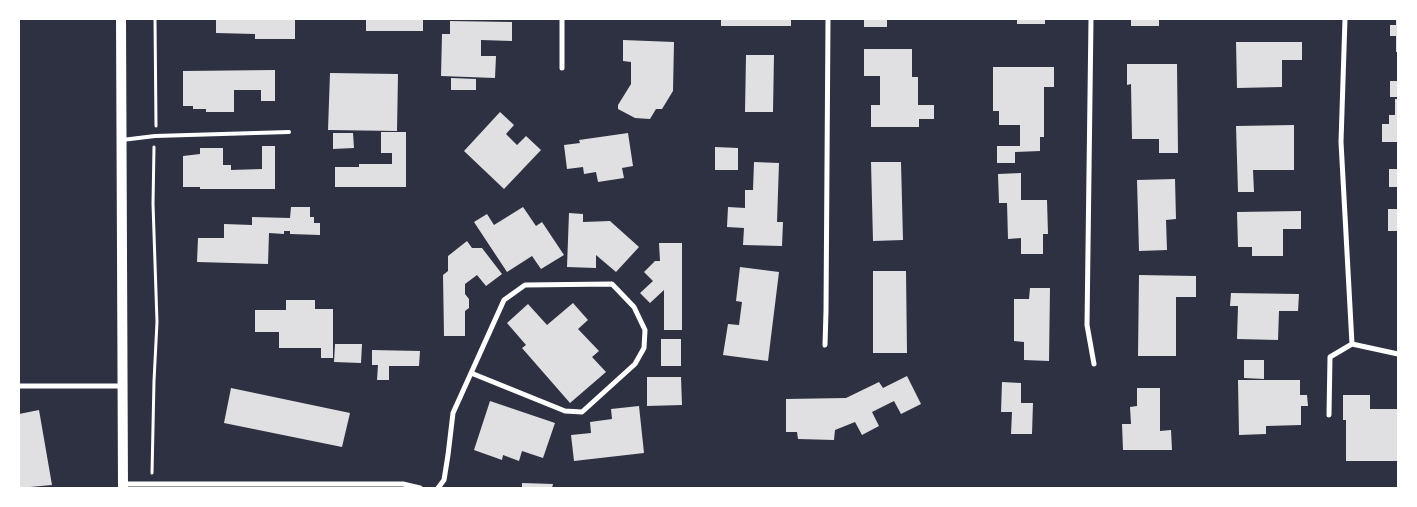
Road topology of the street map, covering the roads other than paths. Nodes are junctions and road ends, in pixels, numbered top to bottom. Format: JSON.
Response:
{"nodes":[{"id":1,"x":121,"y":19,"type":"edge"},
{"id":2,"x":562,"y":19,"type":"edge"},
{"id":3,"x":828,"y":19,"type":"edge"},
{"id":4,"x":1091,"y":19,"type":"edge"},
{"id":5,"x":1345,"y":19,"type":"edge"},
{"id":6,"x":562,"y":68,"type":"dead end"},
{"id":7,"x":289,"y":132,"type":"dead end"},
{"id":8,"x":122,"y":140,"type":"junction"},
{"id":9,"x":1352,"y":344,"type":"junction"},
{"id":10,"x":825,"y":345,"type":"dead end"},
{"id":11,"x":1398,"y":354,"type":"edge"},
{"id":12,"x":1094,"y":364,"type":"dead end"},
{"id":13,"x":471,"y":373,"type":"junction"},
{"id":14,"x":19,"y":386,"type":"edge"},
{"id":15,"x":123,"y":386,"type":"junction"},
{"id":16,"x":1329,"y":415,"type":"dead end"},
{"id":17,"x":123,"y":486,"type":"edge"},
{"id":18,"x":420,"y":488,"type":"edge"},
{"id":19,"x":438,"y":488,"type":"edge"}],
"edges":[{"from":1,"to":8,"type":"main road"},
{"from":2,"to":6,"type":"street"},
{"from":3,"to":10,"type":"street"},
{"from":4,"to":12,"type":"street"},
{"from":5,"to":9,"type":"street"},
{"from":7,"to":8,"type":"lane"},
{"from":8,"to":15,"type":"main road"},
{"from":9,"to":11,"type":"street"},
{"from":9,"to":16,"type":"street"},
{"from":13,"to":13,"type":"street"},
{"from":13,"to":19,"type":"street"},
{"from":14,"to":15,"type":"street"},
{"from":15,"to":17,"type":"main road"},
{"from":17,"to":18,"type":"street"}]}
